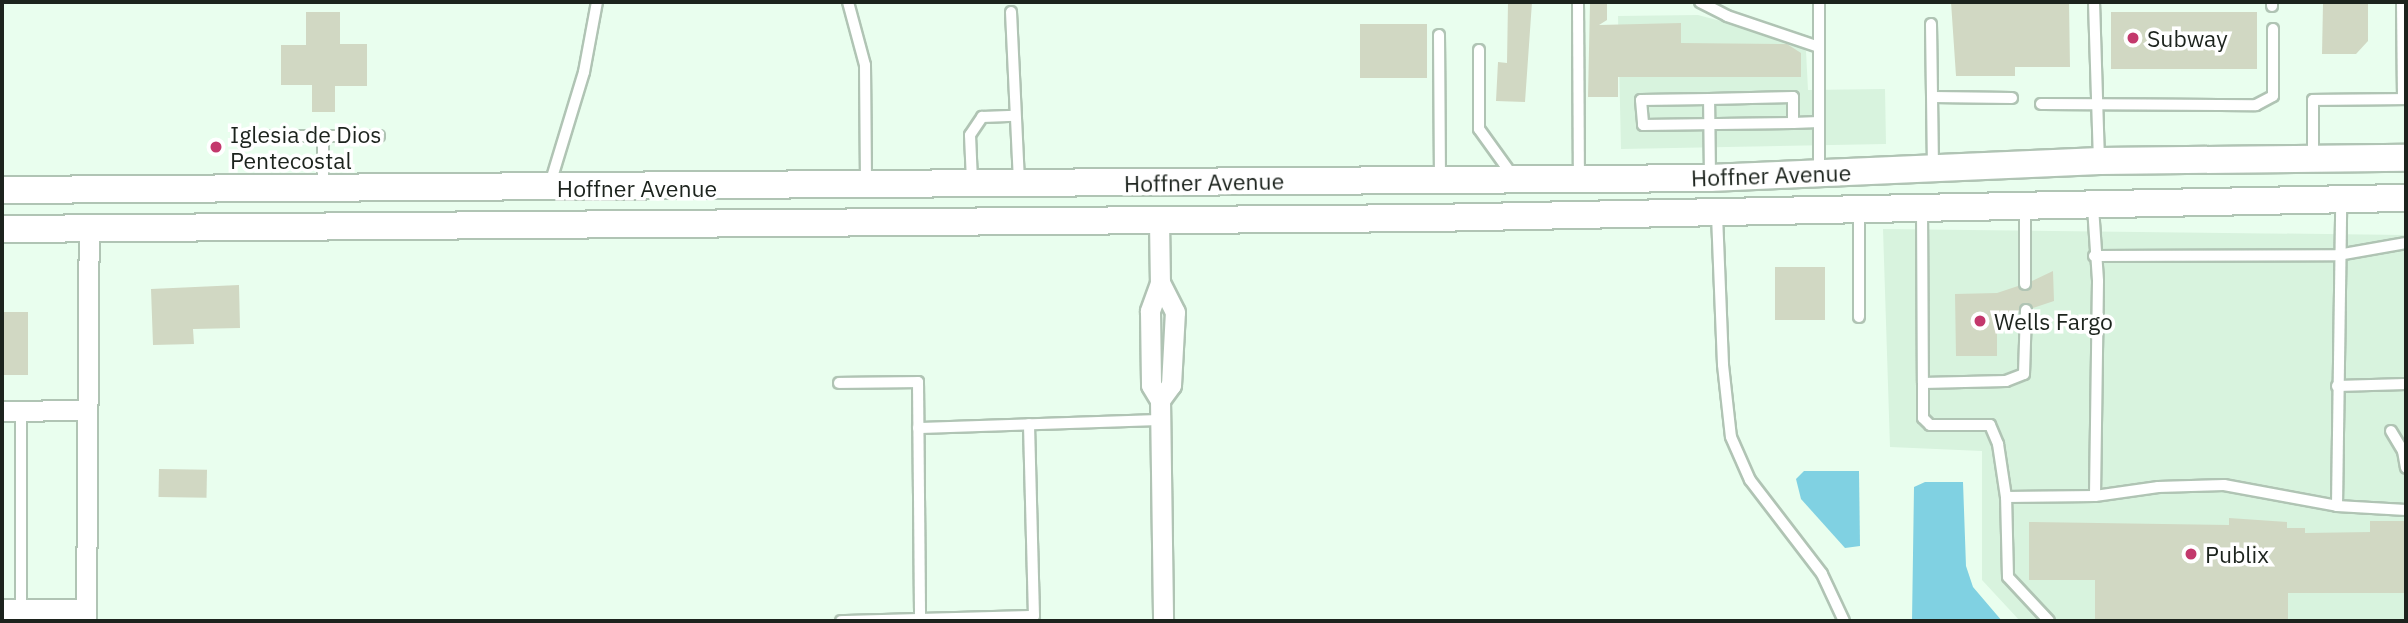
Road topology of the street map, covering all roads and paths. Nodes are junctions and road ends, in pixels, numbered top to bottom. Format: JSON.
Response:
{"nodes":[{"id":1,"x":597,"y":2,"type":"edge"},
{"id":2,"x":848,"y":2,"type":"edge"},
{"id":3,"x":1578,"y":2,"type":"edge"},
{"id":4,"x":1700,"y":2,"type":"edge"},
{"id":5,"x":1819,"y":2,"type":"edge"},
{"id":6,"x":2094,"y":2,"type":"edge"},
{"id":7,"x":2402,"y":2,"type":"edge"},
{"id":8,"x":1011,"y":12,"type":"dead end"},
{"id":9,"x":1931,"y":24,"type":"dead end"},
{"id":10,"x":2273,"y":29,"type":"dead end"},
{"id":11,"x":1439,"y":35,"type":"dead end"},
{"id":12,"x":1819,"y":47,"type":"junction"},
{"id":13,"x":1479,"y":50,"type":"dead end"},
{"id":14,"x":1933,"y":97,"type":"junction"},
{"id":15,"x":2012,"y":98,"type":"dead end"},
{"id":16,"x":1709,"y":99,"type":"junction"},
{"id":17,"x":2405,"y":99,"type":"edge"},
{"id":18,"x":2041,"y":104,"type":"dead end"},
{"id":19,"x":2096,"y":104,"type":"junction"},
{"id":20,"x":1015,"y":116,"type":"junction"},
{"id":21,"x":1819,"y":122,"type":"junction"},
{"id":22,"x":1793,"y":123,"type":"junction"},
{"id":23,"x":1710,"y":128,"type":"junction"},
{"id":24,"x":379,"y":135,"type":"dead end"},
{"id":25,"x":269,"y":136,"type":"dead end"},
{"id":26,"x":323,"y":136,"type":"junction"},
{"id":27,"x":2313,"y":158,"type":"junction"},
{"id":28,"x":2406,"y":158,"type":"edge"},
{"id":29,"x":2099,"y":161,"type":"junction"},
{"id":30,"x":1933,"y":169,"type":"junction"},
{"id":31,"x":1819,"y":173,"type":"junction"},
{"id":32,"x":1710,"y":177,"type":"junction"},
{"id":33,"x":1515,"y":178,"type":"junction"},
{"id":34,"x":1579,"y":179,"type":"junction"},
{"id":35,"x":1440,"y":180,"type":"junction"},
{"id":36,"x":972,"y":184,"type":"junction"},
{"id":37,"x":1019,"y":184,"type":"junction"},
{"id":38,"x":866,"y":186,"type":"junction"},
{"id":39,"x":549,"y":188,"type":"junction"},
{"id":40,"x":2,"y":190,"type":"edge"},
{"id":41,"x":128,"y":190,"type":"junction"},
{"id":42,"x":323,"y":190,"type":"junction"},
{"id":43,"x":2341,"y":197,"type":"junction"},
{"id":44,"x":2406,"y":198,"type":"edge"},
{"id":45,"x":2093,"y":203,"type":"junction"},
{"id":46,"x":2025,"y":204,"type":"junction"},
{"id":47,"x":1859,"y":208,"type":"junction"},
{"id":48,"x":1922,"y":208,"type":"junction"},
{"id":49,"x":1717,"y":211,"type":"junction"},
{"id":50,"x":1491,"y":216,"type":"junction"},
{"id":51,"x":1159,"y":221,"type":"junction"},
{"id":52,"x":853,"y":224,"type":"junction"},
{"id":53,"x":560,"y":227,"type":"junction"},
{"id":54,"x":2,"y":229,"type":"edge"},
{"id":55,"x":89,"y":230,"type":"junction"},
{"id":56,"x":125,"y":231,"type":"junction"},
{"id":57,"x":2406,"y":243,"type":"edge"},
{"id":58,"x":2338,"y":255,"type":"junction"},
{"id":59,"x":2094,"y":256,"type":"junction"},
{"id":60,"x":2025,"y":284,"type":"dead end"},
{"id":61,"x":2026,"y":310,"type":"dead end"},
{"id":62,"x":1859,"y":317,"type":"dead end"},
{"id":63,"x":839,"y":383,"type":"dead end"},
{"id":64,"x":1923,"y":383,"type":"junction"},
{"id":65,"x":2406,"y":384,"type":"edge"},
{"id":66,"x":2337,"y":386,"type":"junction"},
{"id":67,"x":11,"y":410,"type":"edge"},
{"id":68,"x":87,"y":410,"type":"junction"},
{"id":69,"x":1161,"y":420,"type":"junction"},
{"id":70,"x":1029,"y":424,"type":"junction"},
{"id":71,"x":918,"y":428,"type":"junction"},
{"id":72,"x":2391,"y":432,"type":"dead end"},
{"id":73,"x":2405,"y":453,"type":"edge"},
{"id":74,"x":2406,"y":468,"type":"edge"},
{"id":75,"x":2095,"y":496,"type":"junction"},
{"id":76,"x":2006,"y":497,"type":"junction"},
{"id":77,"x":2337,"y":506,"type":"junction"},
{"id":78,"x":2406,"y":510,"type":"edge"},
{"id":79,"x":11,"y":609,"type":"edge"},
{"id":80,"x":86,"y":615,"type":"edge"},
{"id":81,"x":920,"y":620,"type":"edge"},
{"id":82,"x":841,"y":621,"type":"edge"},
{"id":83,"x":1163,"y":621,"type":"edge"},
{"id":84,"x":1844,"y":621,"type":"edge"},
{"id":85,"x":2049,"y":621,"type":"edge"}],
"edges":[{"from":1,"to":39,"type":"lane"},
{"from":2,"to":38,"type":"lane"},
{"from":3,"to":34,"type":"lane"},
{"from":4,"to":12,"type":"lane"},
{"from":5,"to":12,"type":"lane"},
{"from":6,"to":19,"type":"lane"},
{"from":7,"to":17,"type":"lane"},
{"from":8,"to":20,"type":"lane"},
{"from":9,"to":14,"type":"lane"},
{"from":10,"to":19,"type":"lane"},
{"from":11,"to":35,"type":"lane"},
{"from":12,"to":21,"type":"lane"},
{"from":13,"to":33,"type":"lane"},
{"from":14,"to":15,"type":"lane"},
{"from":14,"to":30,"type":"lane"},
{"from":16,"to":22,"type":"lane"},
{"from":16,"to":23,"type":"lane"},
{"from":16,"to":23,"type":"lane"},
{"from":17,"to":27,"type":"lane"},
{"from":18,"to":19,"type":"lane"},
{"from":19,"to":29,"type":"lane"},
{"from":20,"to":36,"type":"lane"},
{"from":20,"to":37,"type":"lane"},
{"from":21,"to":22,"type":"lane"},
{"from":21,"to":31,"type":"lane"},
{"from":22,"to":23,"type":"lane"},
{"from":23,"to":32,"type":"lane"},
{"from":24,"to":26,"type":"lane"},
{"from":25,"to":26,"type":"lane"},
{"from":26,"to":42,"type":"lane"},
{"from":27,"to":28,"type":"main road","name":"Hoffner Avenue"},
{"from":27,"to":29,"type":"main road","name":"Hoffner Avenue"},
{"from":29,"to":30,"type":"main road","name":"Hoffner Avenue"},
{"from":30,"to":31,"type":"main road","name":"Hoffner Avenue"},
{"from":31,"to":32,"type":"main road","name":"Hoffner Avenue"},
{"from":31,"to":49,"type":"main road"},
{"from":32,"to":34,"type":"main road","name":"Hoffner Avenue"},
{"from":32,"to":50,"type":"main road"},
{"from":33,"to":34,"type":"main road","name":"Hoffner Avenue"},
{"from":33,"to":35,"type":"main road","name":"Hoffner Avenue"},
{"from":35,"to":37,"type":"main road","name":"Hoffner Avenue"},
{"from":36,"to":37,"type":"main road","name":"Hoffner Avenue"},
{"from":36,"to":38,"type":"main road","name":"Hoffner Avenue"},
{"from":37,"to":52,"type":"main road"},
{"from":38,"to":39,"type":"main road","name":"Hoffner Avenue"},
{"from":38,"to":53,"type":"main road"},
{"from":39,"to":42,"type":"main road","name":"Hoffner Avenue"},
{"from":40,"to":41,"type":"main road","name":"Hoffner Avenue"},
{"from":41,"to":42,"type":"main road","name":"Hoffner Avenue"},
{"from":41,"to":56,"type":"main road"},
{"from":43,"to":44,"type":"main road","name":"Hoffner Avenue"},
{"from":43,"to":45,"type":"main road","name":"Hoffner Avenue"},
{"from":43,"to":58,"type":"lane"},
{"from":45,"to":46,"type":"main road","name":"Hoffner Avenue"},
{"from":45,"to":59,"type":"lane"},
{"from":46,"to":48,"type":"main road","name":"Hoffner Avenue"},
{"from":46,"to":60,"type":"lane"},
{"from":47,"to":48,"type":"main road","name":"Hoffner Avenue"},
{"from":47,"to":49,"type":"main road","name":"Hoffner Avenue"},
{"from":47,"to":62,"type":"lane"},
{"from":48,"to":64,"type":"lane"},
{"from":49,"to":50,"type":"main road","name":"Hoffner Avenue"},
{"from":49,"to":84,"type":"lane"},
{"from":50,"to":51,"type":"main road","name":"Hoffner Avenue"},
{"from":51,"to":52,"type":"main road","name":"Hoffner Avenue"},
{"from":51,"to":69,"type":"street"},
{"from":52,"to":53,"type":"main road","name":"Hoffner Avenue"},
{"from":53,"to":56,"type":"main road","name":"Hoffner Avenue"},
{"from":54,"to":55,"type":"main road","name":"Hoffner Avenue"},
{"from":55,"to":56,"type":"main road","name":"Hoffner Avenue"},
{"from":55,"to":68,"type":"street"},
{"from":57,"to":58,"type":"lane"},
{"from":58,"to":59,"type":"lane"},
{"from":58,"to":66,"type":"lane"},
{"from":59,"to":75,"type":"lane"},
{"from":61,"to":64,"type":"lane"},
{"from":63,"to":71,"type":"lane"},
{"from":64,"to":76,"type":"lane"},
{"from":65,"to":66,"type":"lane"},
{"from":66,"to":77,"type":"lane"},
{"from":67,"to":68,"type":"street"},
{"from":67,"to":79,"type":"lane"},
{"from":68,"to":80,"type":"street"},
{"from":69,"to":70,"type":"lane"},
{"from":69,"to":83,"type":"street"},
{"from":70,"to":71,"type":"lane"},
{"from":70,"to":81,"type":"lane"},
{"from":71,"to":81,"type":"lane"},
{"from":72,"to":73,"type":"lane"},
{"from":73,"to":74,"type":"lane"},
{"from":75,"to":76,"type":"lane"},
{"from":75,"to":77,"type":"lane"},
{"from":76,"to":85,"type":"lane"},
{"from":77,"to":78,"type":"lane"},
{"from":79,"to":80,"type":"street"},
{"from":81,"to":82,"type":"lane"}]}
